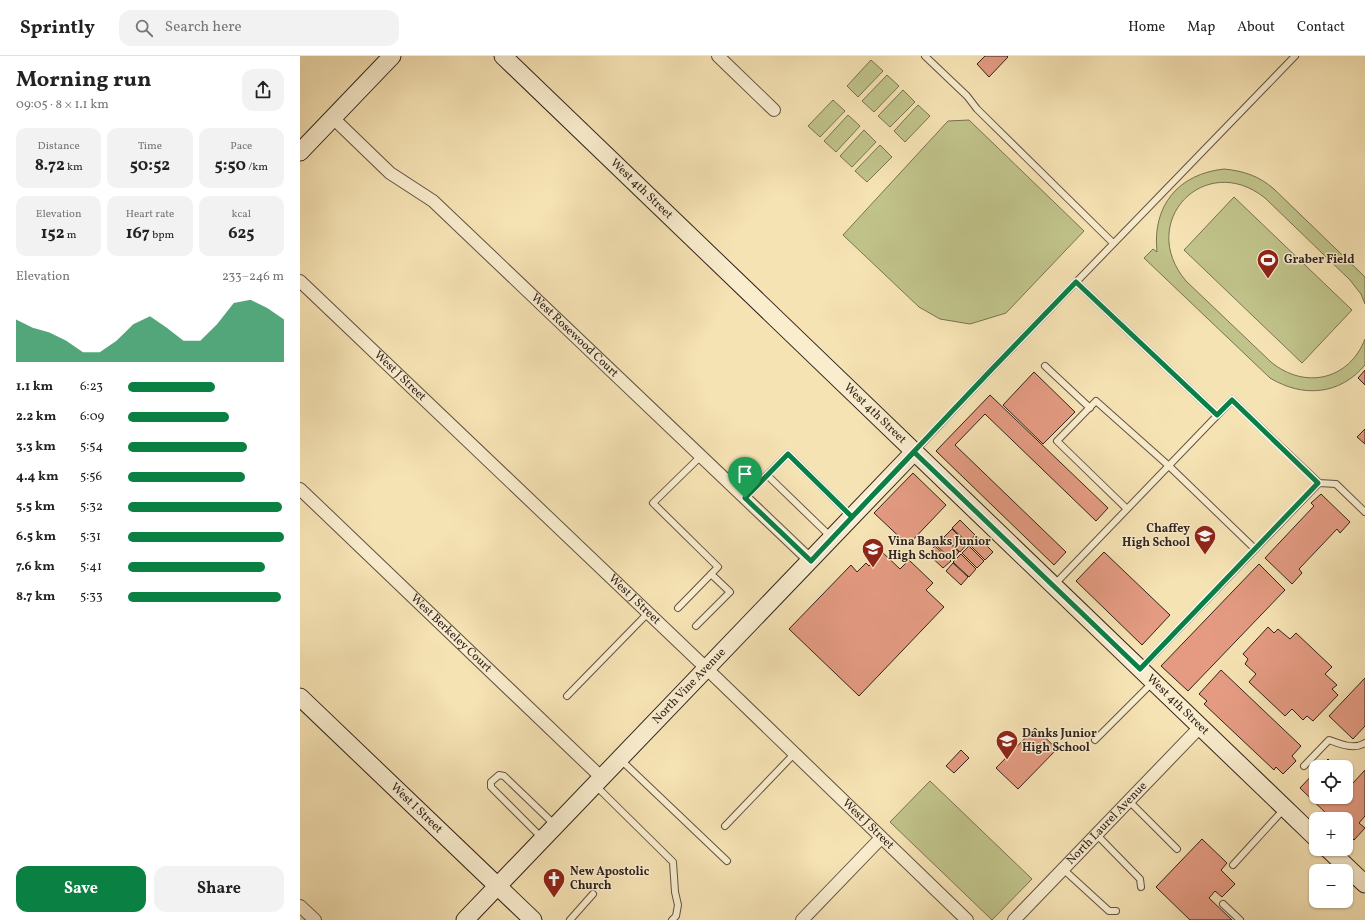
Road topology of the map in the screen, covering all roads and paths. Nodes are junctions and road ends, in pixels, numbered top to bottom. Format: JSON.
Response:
{"nodes":[{"id":1,"x":392,"y":56,"type":"edge"},
{"id":2,"x":502,"y":56,"type":"edge"},
{"id":3,"x":718,"y":56,"type":"edge"},
{"id":4,"x":925,"y":56,"type":"edge"},
{"id":5,"x":1295,"y":56,"type":"edge"},
{"id":6,"x":774,"y":110,"type":"dead end"},
{"id":7,"x":333,"y":118,"type":"junction"},
{"id":8,"x":300,"y":152,"type":"edge"},
{"id":9,"x":1113,"y":243,"type":"junction"},
{"id":10,"x":300,"y":281,"type":"edge"},
{"id":11,"x":1076,"y":282,"type":"junction"},
{"id":12,"x":1045,"y":366,"type":"dead end"},
{"id":13,"x":1090,"y":408,"type":"junction"},
{"id":14,"x":1217,"y":415,"type":"junction"},
{"id":15,"x":914,"y":452,"type":"junction"},
{"id":16,"x":701,"y":456,"type":"junction"},
{"id":17,"x":1169,"y":466,"type":"junction"},
{"id":18,"x":767,"y":475,"type":"junction"},
{"id":19,"x":1318,"y":483,"type":"junction"},
{"id":20,"x":300,"y":489,"type":"edge"},
{"id":21,"x":745,"y":498,"type":"junction"},
{"id":22,"x":1127,"y":509,"type":"junction"},
{"id":23,"x":1365,"y":512,"type":"edge"},
{"id":24,"x":852,"y":517,"type":"junction"},
{"id":25,"x":832,"y":538,"type":"junction"},
{"id":26,"x":1255,"y":549,"type":"junction"},
{"id":27,"x":811,"y":561,"type":"junction"},
{"id":28,"x":711,"y":574,"type":"junction"},
{"id":29,"x":1053,"y":586,"type":"junction"},
{"id":30,"x":678,"y":608,"type":"dead end"},
{"id":31,"x":648,"y":613,"type":"junction"},
{"id":32,"x":696,"y":626,"type":"dead end"},
{"id":33,"x":706,"y":668,"type":"junction"},
{"id":34,"x":1140,"y":669,"type":"junction"},
{"id":35,"x":1153,"y":682,"type":"junction"},
{"id":36,"x":567,"y":696,"type":"dead end"},
{"id":37,"x":300,"y":698,"type":"edge"},
{"id":38,"x":1200,"y":727,"type":"junction"},
{"id":39,"x":1095,"y":740,"type":"dead end"},
{"id":40,"x":1365,"y":743,"type":"edge"},
{"id":41,"x":794,"y":754,"type":"junction"},
{"id":42,"x":620,"y":759,"type":"junction"},
{"id":43,"x":1304,"y":766,"type":"dead end"},
{"id":44,"x":598,"y":781,"type":"junction"},
{"id":45,"x":1129,"y":801,"type":"junction"},
{"id":46,"x":1285,"y":808,"type":"junction"},
{"id":47,"x":555,"y":826,"type":"junction"},
{"id":48,"x":725,"y":826,"type":"dead end"},
{"id":49,"x":1309,"y":831,"type":"edge"},
{"id":50,"x":1096,"y":834,"type":"junction"},
{"id":51,"x":880,"y":838,"type":"junction"},
{"id":52,"x":543,"y":839,"type":"junction"},
{"id":53,"x":1177,"y":849,"type":"dead end"},
{"id":54,"x":1335,"y":856,"type":"edge"},
{"id":55,"x":727,"y":861,"type":"dead end"},
{"id":56,"x":1233,"y":864,"type":"dead end"},
{"id":57,"x":1063,"y":868,"type":"junction"},
{"id":58,"x":1365,"y":884,"type":"edge"},
{"id":59,"x":497,"y":886,"type":"junction"},
{"id":60,"x":1140,"y":887,"type":"dead end"},
{"id":61,"x":593,"y":894,"type":"dead end"},
{"id":62,"x":1223,"y":904,"type":"dead end"},
{"id":63,"x":300,"y":906,"type":"edge"},
{"id":64,"x":1116,"y":910,"type":"dead end"},
{"id":65,"x":315,"y":920,"type":"edge"},
{"id":66,"x":465,"y":920,"type":"edge"},
{"id":67,"x":533,"y":920,"type":"edge"},
{"id":68,"x":570,"y":920,"type":"edge"},
{"id":69,"x":672,"y":920,"type":"edge"},
{"id":70,"x":802,"y":920,"type":"edge"},
{"id":71,"x":967,"y":920,"type":"edge"},
{"id":72,"x":1014,"y":920,"type":"edge"},
{"id":73,"x":1240,"y":920,"type":"edge"}],
"edges":[{"from":1,"to":7,"type":"main road"},
{"from":2,"to":15,"type":"main road","name":"West 4th Street"},
{"from":3,"to":6,"type":"street"},
{"from":4,"to":9,"type":"lane"},
{"from":5,"to":9,"type":"lane"},
{"from":7,"to":8,"type":"main road"},
{"from":7,"to":16,"type":"street","name":"West Rosewood Court"},
{"from":9,"to":11,"type":"lane"},
{"from":10,"to":31,"type":"street","name":"West J Street"},
{"from":11,"to":14,"type":"lane"},
{"from":11,"to":15,"type":"lane"},
{"from":12,"to":13,"type":"lane"},
{"from":13,"to":17,"type":"lane"},
{"from":13,"to":22,"type":"lane"},
{"from":14,"to":17,"type":"lane"},
{"from":14,"to":19,"type":"lane"},
{"from":15,"to":24,"type":"main road","name":"North Vine Avenue"},
{"from":15,"to":29,"type":"main road","name":"West 4th Street"},
{"from":16,"to":21,"type":"street","name":"West Rosewood Court"},
{"from":16,"to":28,"type":"lane"},
{"from":17,"to":22,"type":"lane"},
{"from":17,"to":26,"type":"lane"},
{"from":18,"to":21,"type":"lane"},
{"from":18,"to":24,"type":"lane"},
{"from":18,"to":25,"type":"lane"},
{"from":19,"to":23,"type":"lane"},
{"from":19,"to":26,"type":"lane"},
{"from":20,"to":44,"type":"street","name":"West Berkeley Court"},
{"from":21,"to":27,"type":"street","name":"West Rosewood Court"},
{"from":22,"to":29,"type":"lane"},
{"from":24,"to":25,"type":"main road","name":"North Vine Avenue"},
{"from":25,"to":27,"type":"main road","name":"North Vine Avenue"},
{"from":26,"to":34,"type":"lane"},
{"from":27,"to":33,"type":"main road","name":"North Vine Avenue"},
{"from":28,"to":30,"type":"lane"},
{"from":28,"to":32,"type":"lane"},
{"from":29,"to":34,"type":"main road","name":"West 4th Street"},
{"from":31,"to":33,"type":"street","name":"West J Street"},
{"from":31,"to":36,"type":"lane"},
{"from":33,"to":41,"type":"street","name":"West J Street"},
{"from":33,"to":42,"type":"main road","name":"North Vine Avenue"},
{"from":34,"to":35,"type":"main road","name":"West 4th Street"},
{"from":35,"to":38,"type":"main road","name":"West 4th Street"},
{"from":35,"to":39,"type":"lane"},
{"from":37,"to":59,"type":"main road","name":"West I Street"},
{"from":38,"to":45,"type":"street","name":"North Laurel Avenue"},
{"from":38,"to":46,"type":"main road","name":"West 4th Street"},
{"from":40,"to":43,"type":"lane"},
{"from":41,"to":48,"type":"lane"},
{"from":41,"to":51,"type":"street","name":"West J Street"},
{"from":42,"to":44,"type":"main road","name":"North Vine Avenue"},
{"from":42,"to":55,"type":"lane"},
{"from":44,"to":47,"type":"main road","name":"North Vine Avenue"},
{"from":44,"to":69,"type":"lane"},
{"from":45,"to":50,"type":"street","name":"North Laurel Avenue"},
{"from":45,"to":53,"type":"lane"},
{"from":46,"to":49,"type":"main road","name":"West 4th Street"},
{"from":46,"to":56,"type":"lane"},
{"from":47,"to":52,"type":"main road","name":"North Vine Avenue"},
{"from":47,"to":52,"type":"lane"},
{"from":50,"to":57,"type":"street","name":"North Laurel Avenue"},
{"from":50,"to":60,"type":"lane"},
{"from":51,"to":70,"type":"street"},
{"from":51,"to":71,"type":"street","name":"West J Street"},
{"from":52,"to":59,"type":"main road","name":"North Vine Avenue"},
{"from":54,"to":58,"type":"main road"},
{"from":57,"to":64,"type":"lane"},
{"from":57,"to":72,"type":"street","name":"North Laurel Avenue"},
{"from":59,"to":66,"type":"main road","name":"North Vine Avenue"},
{"from":59,"to":67,"type":"main road","name":"West I Street"},
{"from":61,"to":68,"type":"lane"},
{"from":62,"to":73,"type":"lane"},
{"from":63,"to":65,"type":"street"}]}
